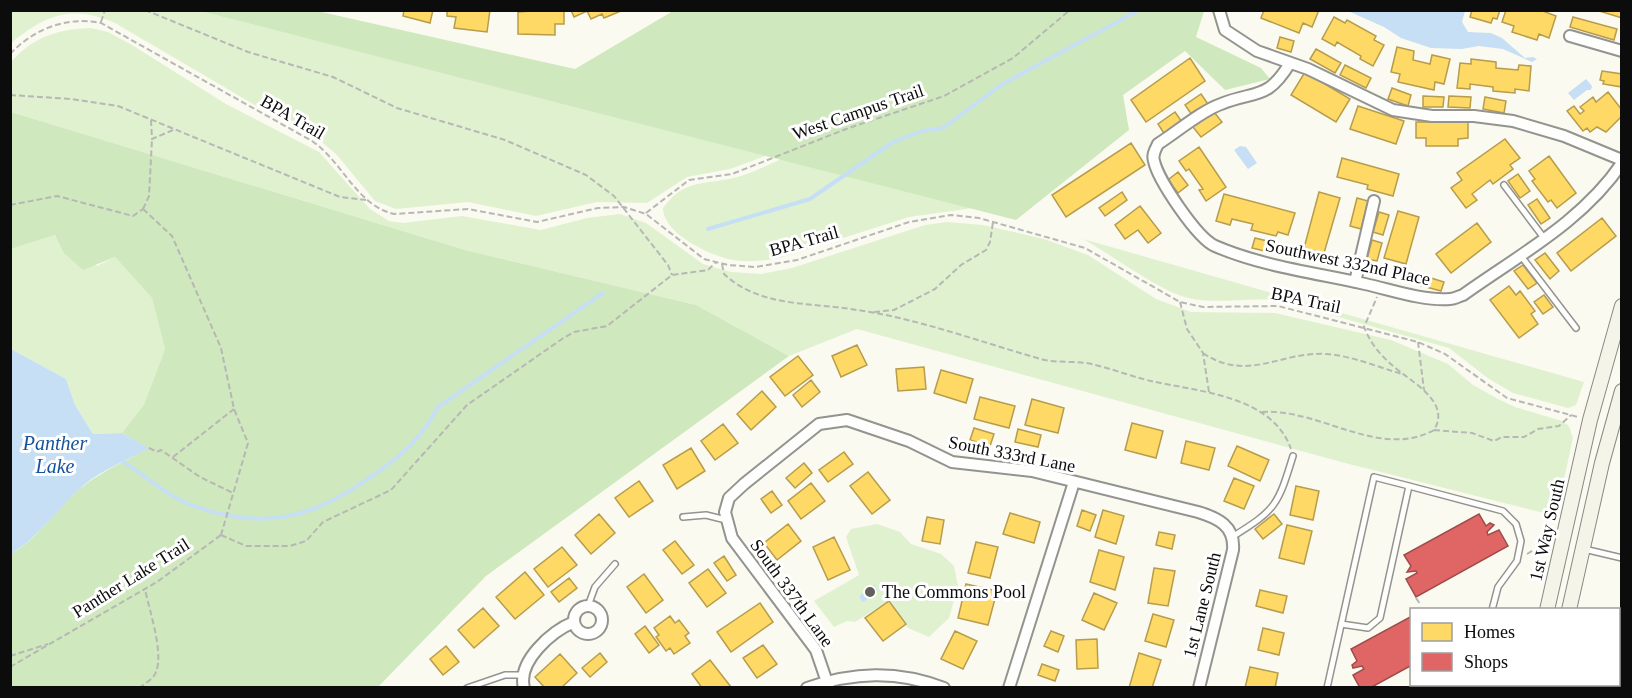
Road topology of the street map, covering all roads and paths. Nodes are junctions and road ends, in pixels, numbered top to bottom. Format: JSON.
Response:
{"nodes":[{"id":1,"x":105,"y":10,"type":"edge"},
{"id":2,"x":146,"y":10,"type":"edge"},
{"id":3,"x":1070,"y":10,"type":"edge"},
{"id":4,"x":1218,"y":10,"type":"edge"},
{"id":5,"x":101,"y":23,"type":"junction"},
{"id":6,"x":1570,"y":36,"type":"dead end"},
{"id":7,"x":1622,"y":51,"type":"edge"},
{"id":8,"x":10,"y":54,"type":"edge"},
{"id":9,"x":1290,"y":63,"type":"junction"},
{"id":10,"x":10,"y":95,"type":"edge"},
{"id":11,"x":151,"y":120,"type":"junction"},
{"id":12,"x":174,"y":130,"type":"junction"},
{"id":13,"x":152,"y":139,"type":"junction"},
{"id":14,"x":1622,"y":161,"type":"edge"},
{"id":15,"x":1504,"y":185,"type":"dead end"},
{"id":16,"x":366,"y":200,"type":"junction"},
{"id":17,"x":1374,"y":201,"type":"dead end"},
{"id":18,"x":10,"y":205,"type":"edge"},
{"id":19,"x":624,"y":207,"type":"junction"},
{"id":20,"x":143,"y":209,"type":"junction"},
{"id":21,"x":645,"y":214,"type":"junction"},
{"id":22,"x":993,"y":222,"type":"junction"},
{"id":23,"x":1544,"y":238,"type":"junction"},
{"id":24,"x":1520,"y":255,"type":"junction"},
{"id":25,"x":716,"y":262,"type":"junction"},
{"id":26,"x":722,"y":264,"type":"junction"},
{"id":27,"x":672,"y":275,"type":"junction"},
{"id":28,"x":1354,"y":282,"type":"junction"},
{"id":29,"x":1381,"y":288,"type":"junction"},
{"id":30,"x":1180,"y":302,"type":"junction"},
{"id":31,"x":1622,"y":306,"type":"edge"},
{"id":32,"x":872,"y":313,"type":"junction"},
{"id":33,"x":1364,"y":327,"type":"junction"},
{"id":34,"x":1576,"y":328,"type":"dead end"},
{"id":35,"x":1418,"y":342,"type":"junction"},
{"id":36,"x":1203,"y":353,"type":"junction"},
{"id":37,"x":1404,"y":375,"type":"junction"},
{"id":38,"x":1424,"y":391,"type":"junction"},
{"id":39,"x":1622,"y":391,"type":"edge"},
{"id":40,"x":1209,"y":392,"type":"junction"},
{"id":41,"x":234,"y":409,"type":"junction"},
{"id":42,"x":1262,"y":412,"type":"junction"},
{"id":43,"x":1570,"y":415,"type":"junction"},
{"id":44,"x":1576,"y":417,"type":"dead end"},
{"id":45,"x":1434,"y":430,"type":"junction"},
{"id":46,"x":149,"y":448,"type":"dead end"},
{"id":47,"x":1293,"y":456,"type":"joint"},
{"id":48,"x":173,"y":457,"type":"junction"},
{"id":49,"x":1074,"y":482,"type":"junction"},
{"id":50,"x":1409,"y":486,"type":"junction"},
{"id":51,"x":233,"y":493,"type":"junction"},
{"id":52,"x":683,"y":517,"type":"dead end"},
{"id":53,"x":726,"y":520,"type":"junction"},
{"id":54,"x":1231,"y":533,"type":"junction"},
{"id":55,"x":221,"y":536,"type":"junction"},
{"id":56,"x":1563,"y":539,"type":"junction"},
{"id":57,"x":1582,"y":549,"type":"junction"},
{"id":58,"x":1622,"y":558,"type":"edge"},
{"id":59,"x":1517,"y":561,"type":"junction"},
{"id":60,"x":615,"y":564,"type":"dead end"},
{"id":61,"x":145,"y":589,"type":"junction"},
{"id":62,"x":1416,"y":598,"type":"dead end"},
{"id":63,"x":1420,"y":604,"type":"dead end"},
{"id":64,"x":588,"y":606,"type":"junction"},
{"id":65,"x":1492,"y":608,"type":"edge"},
{"id":66,"x":1548,"y":608,"type":"edge"},
{"id":67,"x":1569,"y":608,"type":"edge"},
{"id":68,"x":574,"y":622,"type":"junction"},
{"id":69,"x":1341,"y":624,"type":"junction"},
{"id":70,"x":54,"y":642,"type":"junction"},
{"id":71,"x":10,"y":657,"type":"edge"},
{"id":72,"x":10,"y":667,"type":"edge"},
{"id":73,"x":524,"y":675,"type":"junction"},
{"id":74,"x":828,"y":684,"type":"edge"},
{"id":75,"x":139,"y":687,"type":"edge"},
{"id":76,"x":467,"y":687,"type":"edge"},
{"id":77,"x":524,"y":687,"type":"edge"},
{"id":78,"x":807,"y":687,"type":"edge"},
{"id":79,"x":944,"y":687,"type":"edge"},
{"id":80,"x":1009,"y":687,"type":"edge"},
{"id":81,"x":1199,"y":687,"type":"edge"},
{"id":82,"x":1327,"y":687,"type":"edge"}],
"edges":[{"from":1,"to":5,"type":"path"},
{"from":2,"to":19,"type":"path"},
{"from":3,"to":21,"type":"path","name":"West Campus Trail"},
{"from":4,"to":9,"type":"street"},
{"from":5,"to":8,"type":"path","name":"BPA Trail"},
{"from":5,"to":16,"type":"path","name":"BPA Trail"},
{"from":6,"to":7,"type":"street"},
{"from":9,"to":14,"type":"street"},
{"from":9,"to":28,"type":"street","name":"Southwest 332nd Place"},
{"from":10,"to":11,"type":"path"},
{"from":11,"to":12,"type":"path"},
{"from":11,"to":13,"type":"path"},
{"from":12,"to":13,"type":"path"},
{"from":12,"to":16,"type":"path"},
{"from":13,"to":20,"type":"path"},
{"from":14,"to":23,"type":"street","name":"Southwest 332nd Place"},
{"from":15,"to":23,"type":"lane"},
{"from":16,"to":19,"type":"path","name":"BPA Trail"},
{"from":17,"to":28,"type":"street"},
{"from":18,"to":20,"type":"path"},
{"from":19,"to":21,"type":"path","name":"BPA Trail"},
{"from":19,"to":27,"type":"path"},
{"from":20,"to":41,"type":"path"},
{"from":21,"to":25,"type":"path","name":"BPA Trail"},
{"from":22,"to":26,"type":"path","name":"BPA Trail"},
{"from":22,"to":30,"type":"path","name":"BPA Trail"},
{"from":22,"to":32,"type":"path"},
{"from":23,"to":24,"type":"street","name":"Southwest 332nd Place"},
{"from":24,"to":29,"type":"street","name":"Southwest 332nd Place"},
{"from":24,"to":34,"type":"lane"},
{"from":25,"to":26,"type":"path","name":"BPA Trail"},
{"from":25,"to":27,"type":"path"},
{"from":26,"to":32,"type":"path"},
{"from":27,"to":55,"type":"path"},
{"from":28,"to":29,"type":"street","name":"Southwest 332nd Place"},
{"from":29,"to":33,"type":"path"},
{"from":30,"to":33,"type":"path","name":"BPA Trail"},
{"from":30,"to":36,"type":"path"},
{"from":31,"to":56,"type":"main road","name":"1st Way South"},
{"from":32,"to":40,"type":"path"},
{"from":33,"to":35,"type":"path","name":"BPA Trail"},
{"from":33,"to":37,"type":"path"},
{"from":35,"to":38,"type":"path"},
{"from":35,"to":43,"type":"path","name":"BPA Trail"},
{"from":36,"to":37,"type":"path"},
{"from":36,"to":40,"type":"path"},
{"from":37,"to":38,"type":"path"},
{"from":38,"to":45,"type":"path"},
{"from":39,"to":57,"type":"main road"},
{"from":40,"to":42,"type":"path"},
{"from":41,"to":48,"type":"path"},
{"from":41,"to":51,"type":"path"},
{"from":42,"to":45,"type":"path"},
{"from":42,"to":47,"type":"path"},
{"from":43,"to":44,"type":"path","name":"BPA Trail"},
{"from":43,"to":45,"type":"path"},
{"from":46,"to":48,"type":"path"},
{"from":47,"to":54,"type":"lane"},
{"from":48,"to":51,"type":"path"},
{"from":49,"to":53,"type":"street","name":"South 333rd Lane"},
{"from":49,"to":54,"type":"street","name":"South 333rd Lane"},
{"from":49,"to":80,"type":"street"},
{"from":50,"to":59,"type":"lane"},
{"from":50,"to":69,"type":"lane"},
{"from":50,"to":69,"type":"lane"},
{"from":51,"to":55,"type":"path"},
{"from":52,"to":53,"type":"lane"},
{"from":53,"to":74,"type":"street","name":"South 337th Lane"},
{"from":54,"to":81,"type":"street","name":"1st Lane South"},
{"from":55,"to":61,"type":"path","name":"Panther Lake Trail"},
{"from":56,"to":59,"type":"path"},
{"from":56,"to":66,"type":"main road","name":"1st Way South"},
{"from":57,"to":58,"type":"lane"},
{"from":57,"to":67,"type":"main road"},
{"from":59,"to":65,"type":"lane"},
{"from":60,"to":64,"type":"lane"},
{"from":61,"to":70,"type":"path","name":"Panther Lake Trail"},
{"from":61,"to":75,"type":"path"},
{"from":62,"to":63,"type":"path"},
{"from":64,"to":68,"type":"street"},
{"from":64,"to":68,"type":"street"},
{"from":68,"to":73,"type":"street"},
{"from":69,"to":82,"type":"lane"},
{"from":70,"to":71,"type":"path","name":"Panther Lake Trail"},
{"from":70,"to":72,"type":"path","name":"Panther Lake Trail"},
{"from":73,"to":76,"type":"lane"},
{"from":73,"to":77,"type":"street"},
{"from":74,"to":78,"type":"street"},
{"from":74,"to":79,"type":"street"}]}
